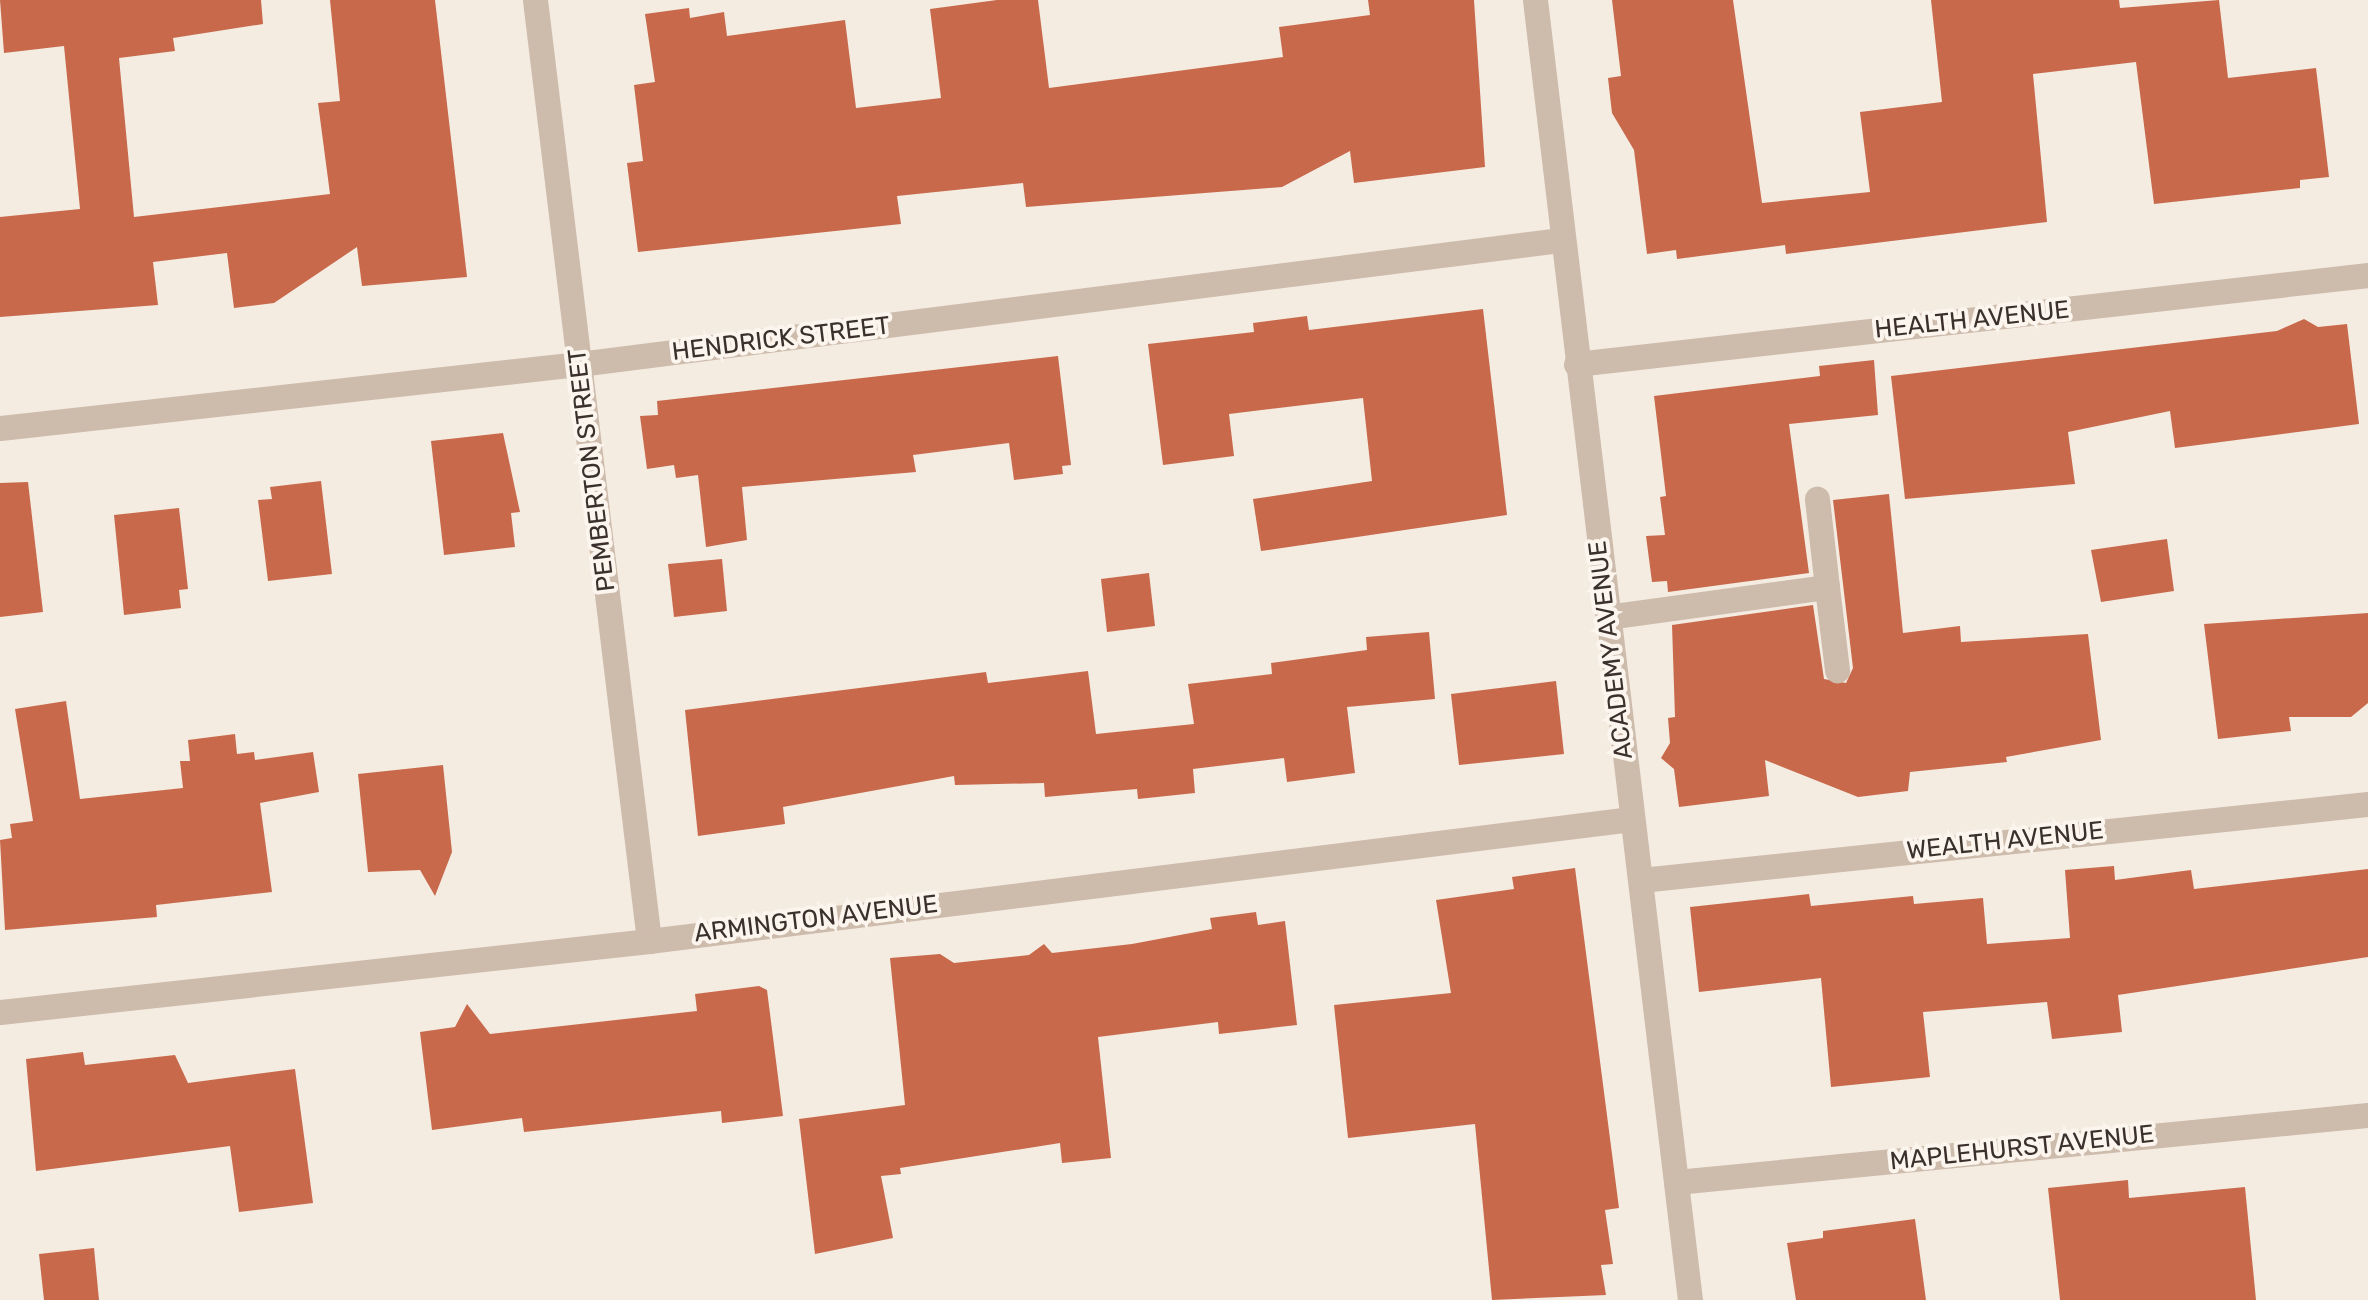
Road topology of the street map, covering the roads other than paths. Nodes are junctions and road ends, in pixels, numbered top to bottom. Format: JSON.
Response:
{"nodes":[{"id":1,"x":535,"y":0,"type":"edge"},
{"id":2,"x":1535,"y":0,"type":"edge"},
{"id":3,"x":1561,"y":240,"type":"junction"},
{"id":4,"x":2368,"y":275,"type":"edge"},
{"id":5,"x":579,"y":364,"type":"junction"},
{"id":6,"x":1576,"y":364,"type":"junction"},
{"id":7,"x":0,"y":428,"type":"edge"},
{"id":8,"x":1818,"y":500,"type":"dead end"},
{"id":9,"x":1827,"y":587,"type":"junction"},
{"id":10,"x":1607,"y":617,"type":"junction"},
{"id":11,"x":1837,"y":670,"type":"dead end"},
{"id":12,"x":2368,"y":804,"type":"edge"},
{"id":13,"x":1631,"y":819,"type":"junction"},
{"id":14,"x":1641,"y":880,"type":"junction"},
{"id":15,"x":649,"y":940,"type":"junction"},
{"id":16,"x":0,"y":1012,"type":"edge"},
{"id":17,"x":2368,"y":1115,"type":"edge"},
{"id":18,"x":1676,"y":1182,"type":"junction"},
{"id":19,"x":1690,"y":1300,"type":"edge"}],
"edges":[{"from":1,"to":5,"type":"street","name":"PEMBERTON STREET"},
{"from":2,"to":3,"type":"street","name":"ACADEMY AVENUE"},
{"from":3,"to":5,"type":"street","name":"HENDRICK STREET"},
{"from":3,"to":6,"type":"street","name":"ACADEMY AVENUE"},
{"from":4,"to":6,"type":"street","name":"HEALTH AVENUE"},
{"from":5,"to":7,"type":"street","name":"HENDRICK STREET"},
{"from":5,"to":15,"type":"street","name":"PEMBERTON STREET"},
{"from":6,"to":10,"type":"street","name":"ACADEMY AVENUE"},
{"from":8,"to":9,"type":"street"},
{"from":9,"to":10,"type":"street"},
{"from":9,"to":11,"type":"street"},
{"from":10,"to":13,"type":"street","name":"ACADEMY AVENUE"},
{"from":12,"to":14,"type":"street","name":"WEALTH AVENUE"},
{"from":13,"to":14,"type":"street","name":"ACADEMY AVENUE"},
{"from":13,"to":15,"type":"street","name":"ARMINGTON AVENUE"},
{"from":14,"to":18,"type":"street","name":"ACADEMY AVENUE"},
{"from":15,"to":16,"type":"street","name":"ARMINGTON AVENUE"},
{"from":17,"to":18,"type":"street","name":"MAPLEHURST AVENUE"},
{"from":18,"to":19,"type":"street","name":"ACADEMY AVENUE"}]}
